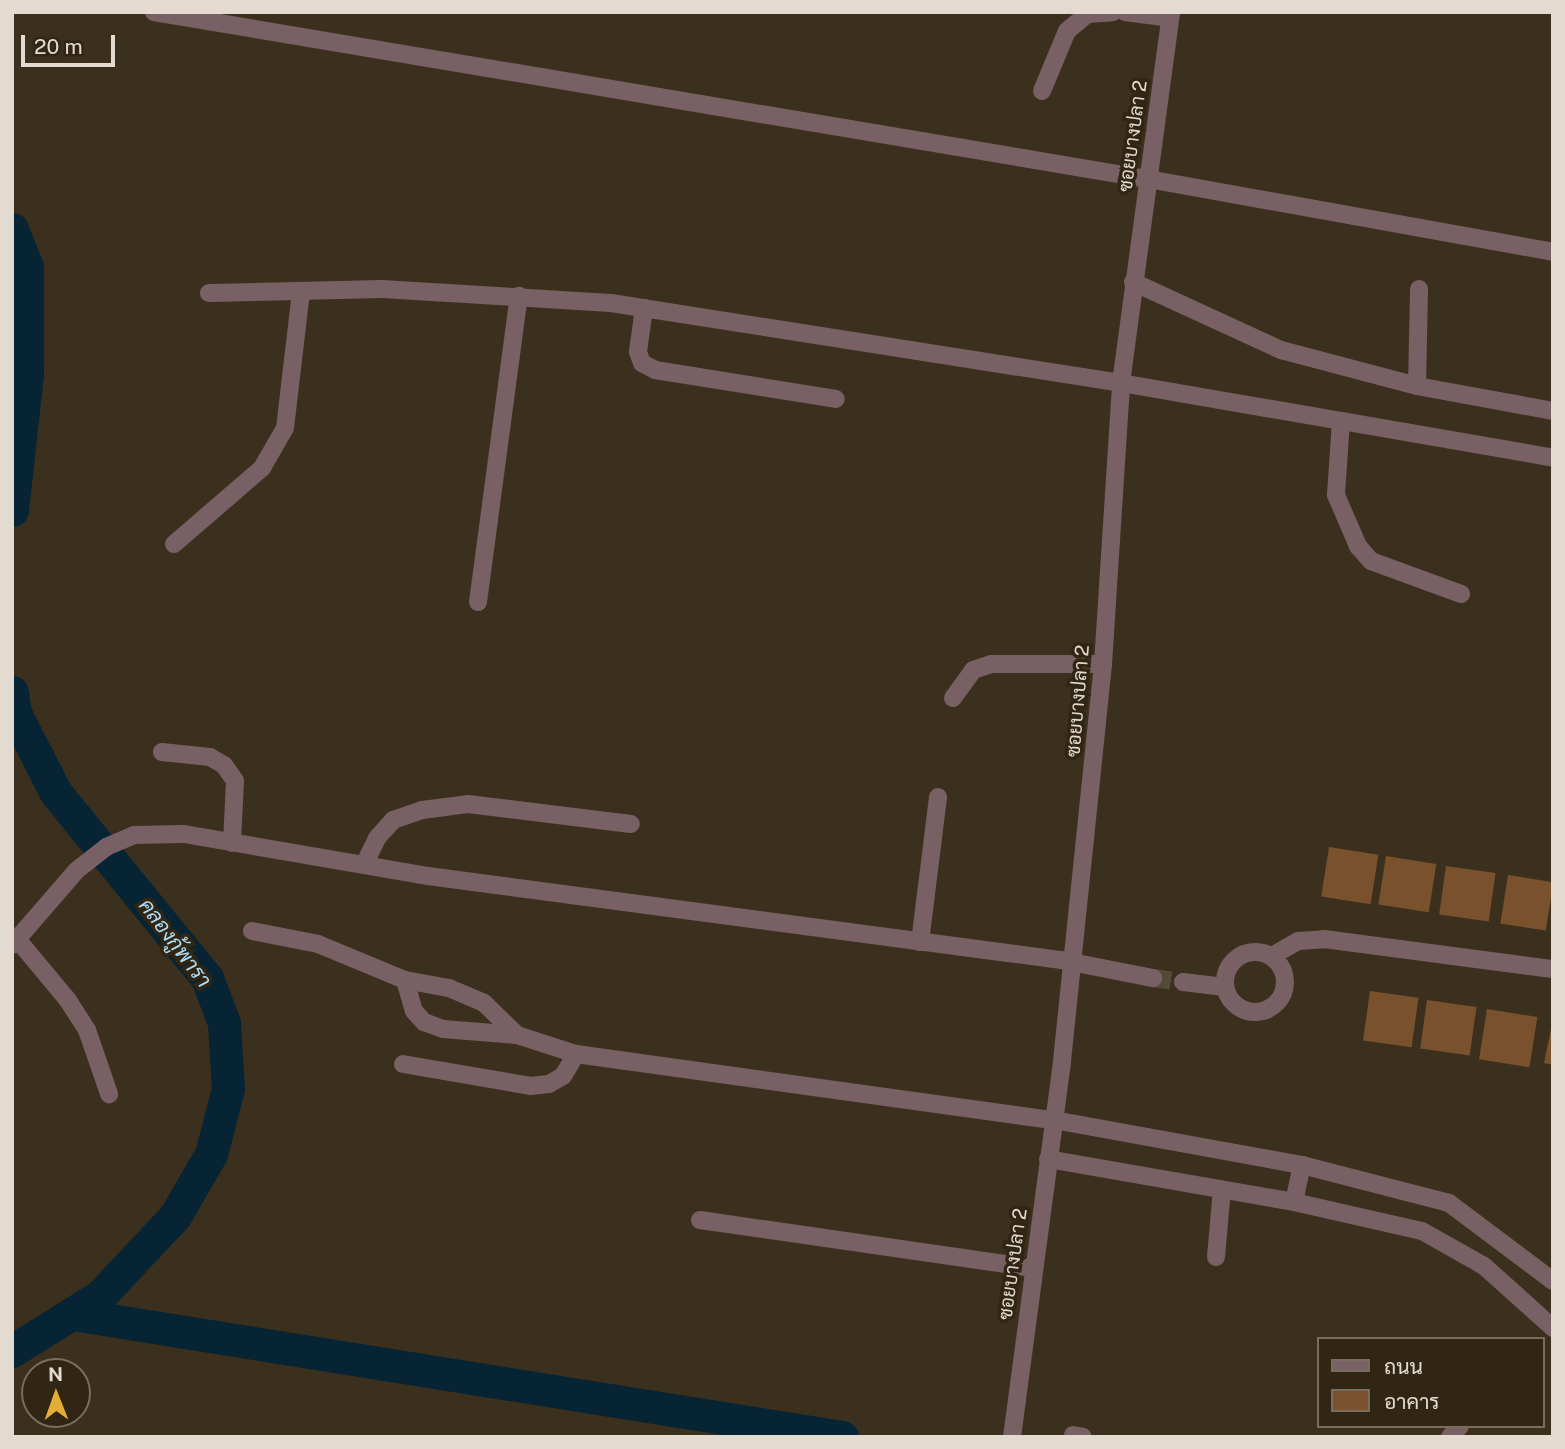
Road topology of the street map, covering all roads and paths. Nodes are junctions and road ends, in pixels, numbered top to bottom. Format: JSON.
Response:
{"nodes":[{"id":1,"x":153,"y":12,"type":"edge"},
{"id":2,"x":1112,"y":12,"type":"edge"},
{"id":3,"x":1125,"y":12,"type":"edge"},
{"id":4,"x":1170,"y":15,"type":"edge"},
{"id":5,"x":1042,"y":92,"type":"dead end"},
{"id":6,"x":1148,"y":178,"type":"junction"},
{"id":7,"x":1553,"y":252,"type":"edge"},
{"id":8,"x":1133,"y":282,"type":"junction"},
{"id":9,"x":1419,"y":289,"type":"dead end"},
{"id":10,"x":301,"y":291,"type":"junction"},
{"id":11,"x":209,"y":293,"type":"dead end"},
{"id":12,"x":519,"y":296,"type":"junction"},
{"id":13,"x":644,"y":308,"type":"junction"},
{"id":14,"x":1121,"y":383,"type":"junction"},
{"id":15,"x":1417,"y":386,"type":"junction"},
{"id":16,"x":836,"y":399,"type":"dead end"},
{"id":17,"x":1553,"y":411,"type":"edge"},
{"id":18,"x":1341,"y":421,"type":"junction"},
{"id":19,"x":1553,"y":458,"type":"edge"},
{"id":20,"x":174,"y":544,"type":"dead end"},
{"id":21,"x":1461,"y":594,"type":"dead end"},
{"id":22,"x":478,"y":602,"type":"dead end"},
{"id":23,"x":1103,"y":664,"type":"junction"},
{"id":24,"x":953,"y":698,"type":"dead end"},
{"id":25,"x":162,"y":752,"type":"dead end"},
{"id":26,"x":939,"y":797,"type":"dead end"},
{"id":27,"x":631,"y":824,"type":"dead end"},
{"id":28,"x":232,"y":843,"type":"junction"},
{"id":29,"x":364,"y":865,"type":"junction"},
{"id":30,"x":252,"y":931,"type":"dead end"},
{"id":31,"x":15,"y":942,"type":"edge"},
{"id":32,"x":920,"y":942,"type":"junction"},
{"id":33,"x":1272,"y":956,"type":"junction"},
{"id":34,"x":1073,"y":962,"type":"junction"},
{"id":35,"x":1553,"y":969,"type":"edge"},
{"id":36,"x":1153,"y":978,"type":"tunnel mouth"},
{"id":37,"x":405,"y":980,"type":"junction"},
{"id":38,"x":1183,"y":982,"type":"tunnel mouth"},
{"id":39,"x":1225,"y":987,"type":"junction"},
{"id":40,"x":517,"y":1035,"type":"junction"},
{"id":41,"x":576,"y":1054,"type":"junction"},
{"id":42,"x":403,"y":1064,"type":"dead end"},
{"id":43,"x":109,"y":1094,"type":"dead end"},
{"id":44,"x":1054,"y":1120,"type":"junction"},
{"id":45,"x":1048,"y":1159,"type":"junction"},
{"id":46,"x":1302,"y":1165,"type":"junction"},
{"id":47,"x":1222,"y":1189,"type":"junction"},
{"id":48,"x":1294,"y":1202,"type":"junction"},
{"id":49,"x":700,"y":1220,"type":"dead end"},
{"id":50,"x":1216,"y":1257,"type":"dead end"},
{"id":51,"x":1034,"y":1268,"type":"junction"},
{"id":52,"x":1553,"y":1281,"type":"edge"},
{"id":53,"x":1549,"y":1329,"type":"edge"},
{"id":54,"x":1012,"y":1437,"type":"edge"}],
"edges":[{"from":1,"to":6,"type":"street"},
{"from":2,"to":5,"type":"street"},
{"from":3,"to":4,"type":"street"},
{"from":4,"to":6,"type":"street","name":"ซอยบางปลา 2"},
{"from":6,"to":7,"type":"street"},
{"from":6,"to":8,"type":"street","name":"ซอยบางปลา 2"},
{"from":8,"to":14,"type":"street","name":"ซอยบางปลา 2"},
{"from":8,"to":15,"type":"street"},
{"from":9,"to":15,"type":"street"},
{"from":10,"to":11,"type":"street"},
{"from":10,"to":12,"type":"street"},
{"from":10,"to":20,"type":"street"},
{"from":12,"to":13,"type":"street"},
{"from":12,"to":22,"type":"street"},
{"from":13,"to":14,"type":"street"},
{"from":13,"to":16,"type":"street"},
{"from":14,"to":18,"type":"street"},
{"from":14,"to":23,"type":"street","name":"ซอยบางปลา 2"},
{"from":15,"to":17,"type":"street"},
{"from":18,"to":19,"type":"street"},
{"from":18,"to":21,"type":"street"},
{"from":23,"to":24,"type":"street"},
{"from":23,"to":34,"type":"street","name":"ซอยบางปลา 2"},
{"from":25,"to":28,"type":"street"},
{"from":26,"to":32,"type":"street"},
{"from":27,"to":29,"type":"street"},
{"from":28,"to":29,"type":"street"},
{"from":28,"to":31,"type":"street"},
{"from":29,"to":32,"type":"street"},
{"from":30,"to":37,"type":"street"},
{"from":31,"to":43,"type":"street"},
{"from":32,"to":34,"type":"street"},
{"from":33,"to":35,"type":"street"},
{"from":33,"to":39,"type":"street"},
{"from":33,"to":39,"type":"street"},
{"from":34,"to":36,"type":"street"},
{"from":34,"to":44,"type":"street","name":"ซอยบางปลา 2"},
{"from":37,"to":40,"type":"street"},
{"from":37,"to":40,"type":"street"},
{"from":38,"to":39,"type":"street"},
{"from":40,"to":41,"type":"street"},
{"from":41,"to":42,"type":"street"},
{"from":41,"to":44,"type":"street"},
{"from":44,"to":45,"type":"street","name":"ซอยบางปลา 2"},
{"from":44,"to":46,"type":"street"},
{"from":45,"to":47,"type":"street"},
{"from":45,"to":51,"type":"street","name":"ซอยบางปลา 2"},
{"from":46,"to":48,"type":"street"},
{"from":46,"to":52,"type":"street"},
{"from":47,"to":48,"type":"street"},
{"from":47,"to":50,"type":"street"},
{"from":48,"to":53,"type":"street"},
{"from":49,"to":51,"type":"street"},
{"from":51,"to":54,"type":"street","name":"ซอยบางปลา 2"}]}
